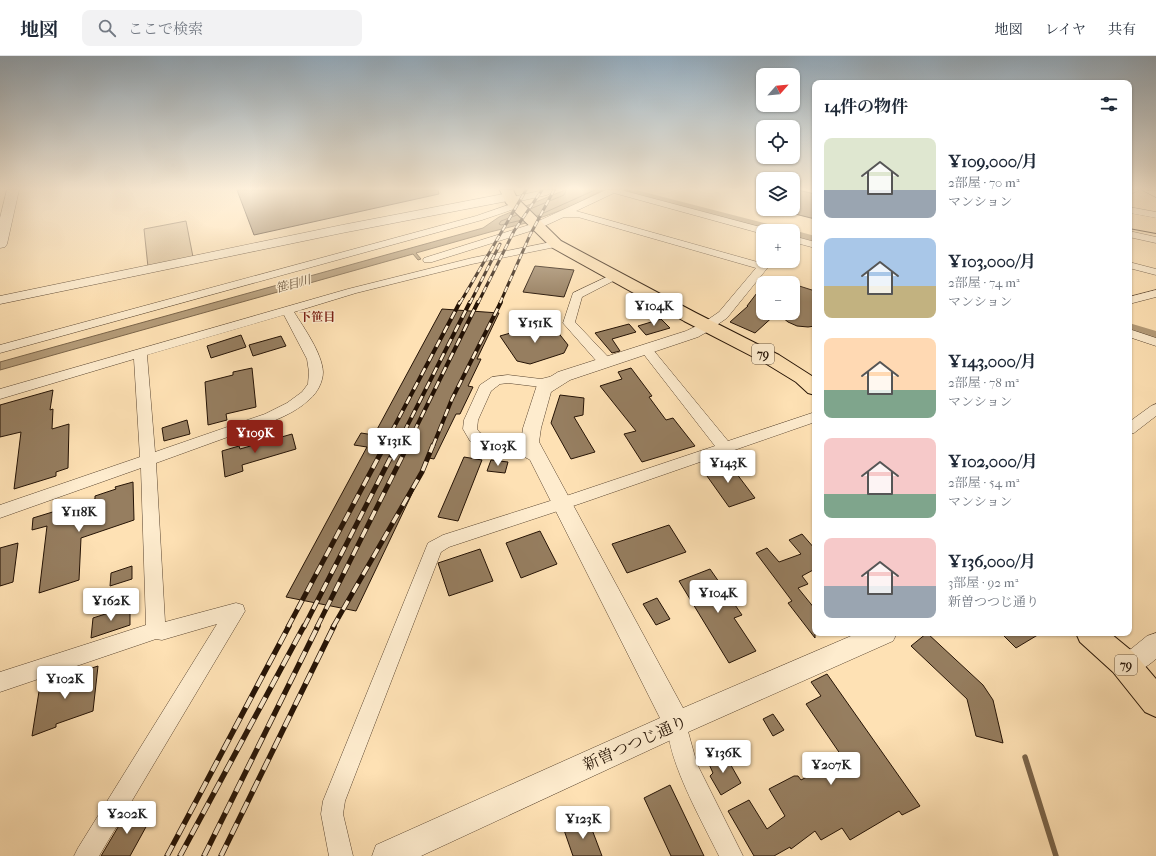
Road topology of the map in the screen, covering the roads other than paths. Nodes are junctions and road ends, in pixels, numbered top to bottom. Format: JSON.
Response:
{"nodes":[{"id":1,"x":352,"y":227,"type":"edge"},
{"id":2,"x":445,"y":227,"type":"edge"},
{"id":3,"x":528,"y":227,"type":"edge"},
{"id":4,"x":538,"y":227,"type":"edge"},
{"id":5,"x":628,"y":227,"type":"edge"},
{"id":6,"x":2,"y":229,"type":"edge"},
{"id":7,"x":1132,"y":235,"type":"edge"},
{"id":8,"x":1156,"y":240,"type":"edge"},
{"id":9,"x":800,"y":241,"type":"edge"},
{"id":10,"x":0,"y":244,"type":"edge"},
{"id":11,"x":556,"y":244,"type":"junction"},
{"id":12,"x":812,"y":244,"type":"edge"},
{"id":13,"x":428,"y":260,"type":"dead end"},
{"id":14,"x":756,"y":261,"type":"edge"},
{"id":15,"x":1132,"y":266,"type":"edge"},
{"id":16,"x":763,"y":268,"type":"edge"},
{"id":17,"x":1156,"y":272,"type":"edge"},
{"id":18,"x":615,"y":276,"type":"junction"},
{"id":19,"x":1156,"y":293,"type":"edge"},
{"id":20,"x":0,"y":300,"type":"edge"},
{"id":21,"x":1132,"y":300,"type":"edge"},
{"id":22,"x":287,"y":310,"type":"junction"},
{"id":23,"x":707,"y":326,"type":"junction"},
{"id":24,"x":1132,"y":333,"type":"edge"},
{"id":25,"x":1156,"y":342,"type":"edge"},
{"id":26,"x":0,"y":349,"type":"edge"},
{"id":27,"x":646,"y":349,"type":"junction"},
{"id":28,"x":140,"y":353,"type":"junction"},
{"id":29,"x":605,"y":362,"type":"junction"},
{"id":30,"x":557,"y":380,"type":"junction"},
{"id":31,"x":812,"y":386,"type":"edge"},
{"id":32,"x":0,"y":394,"type":"edge"},
{"id":33,"x":1156,"y":409,"type":"edge"},
{"id":34,"x":812,"y":418,"type":"edge"},
{"id":35,"x":1132,"y":427,"type":"edge"},
{"id":36,"x":532,"y":428,"type":"junction"},
{"id":37,"x":506,"y":446,"type":"junction"},
{"id":38,"x":725,"y":448,"type":"junction"},
{"id":39,"x":538,"y":458,"type":"junction"},
{"id":40,"x":148,"y":460,"type":"junction"},
{"id":41,"x":562,"y":503,"type":"junction"},
{"id":42,"x":0,"y":512,"type":"edge"},
{"id":43,"x":156,"y":630,"type":"junction"},
{"id":44,"x":879,"y":636,"type":"edge"},
{"id":45,"x":1093,"y":636,"type":"edge"},
{"id":46,"x":1156,"y":644,"type":"edge"},
{"id":47,"x":1123,"y":662,"type":"junction"},
{"id":48,"x":0,"y":682,"type":"edge"},
{"id":49,"x":1156,"y":702,"type":"edge"},
{"id":50,"x":677,"y":724,"type":"junction"},
{"id":51,"x":86,"y":856,"type":"edge"},
{"id":52,"x":341,"y":856,"type":"edge"},
{"id":53,"x":387,"y":856,"type":"edge"},
{"id":54,"x":731,"y":856,"type":"edge"}],
"edges":[{"from":1,"to":20,"type":"street"},
{"from":2,"to":26,"type":"street"},
{"from":3,"to":13,"type":"street"},
{"from":4,"to":11,"type":"main road","number":"79"},
{"from":5,"to":14,"type":"street"},
{"from":6,"to":10,"type":"street"},
{"from":7,"to":8,"type":"street"},
{"from":9,"to":12,"type":"street"},
{"from":11,"to":18,"type":"main road","number":"79"},
{"from":11,"to":22,"type":"street"},
{"from":15,"to":17,"type":"street"},
{"from":16,"to":23,"type":"street"},
{"from":18,"to":23,"type":"main road","number":"79"},
{"from":18,"to":29,"type":"street"},
{"from":19,"to":21,"type":"street"},
{"from":22,"to":28,"type":"street"},
{"from":22,"to":40,"type":"street"},
{"from":23,"to":27,"type":"street"},
{"from":23,"to":31,"type":"main road","number":"79"},
{"from":24,"to":25,"type":"street"},
{"from":27,"to":29,"type":"street"},
{"from":27,"to":38,"type":"street"},
{"from":28,"to":32,"type":"street"},
{"from":28,"to":40,"type":"street"},
{"from":29,"to":30,"type":"street"},
{"from":30,"to":36,"type":"street"},
{"from":30,"to":37,"type":"street"},
{"from":33,"to":35,"type":"street"},
{"from":34,"to":38,"type":"street"},
{"from":36,"to":37,"type":"street"},
{"from":36,"to":39,"type":"street"},
{"from":37,"to":39,"type":"street"},
{"from":38,"to":41,"type":"street"},
{"from":39,"to":41,"type":"street"},
{"from":40,"to":42,"type":"street"},
{"from":40,"to":43,"type":"street"},
{"from":41,"to":50,"type":"street"},
{"from":41,"to":52,"type":"street"},
{"from":43,"to":48,"type":"street"},
{"from":43,"to":51,"type":"street"},
{"from":44,"to":50,"type":"street","name":"新曽つつじ通り"},
{"from":45,"to":47,"type":"main road","number":"79"},
{"from":46,"to":47,"type":"street"},
{"from":47,"to":49,"type":"main road","number":"79"},
{"from":50,"to":53,"type":"street","name":"新曽つつじ通り"},
{"from":50,"to":54,"type":"street"}]}
